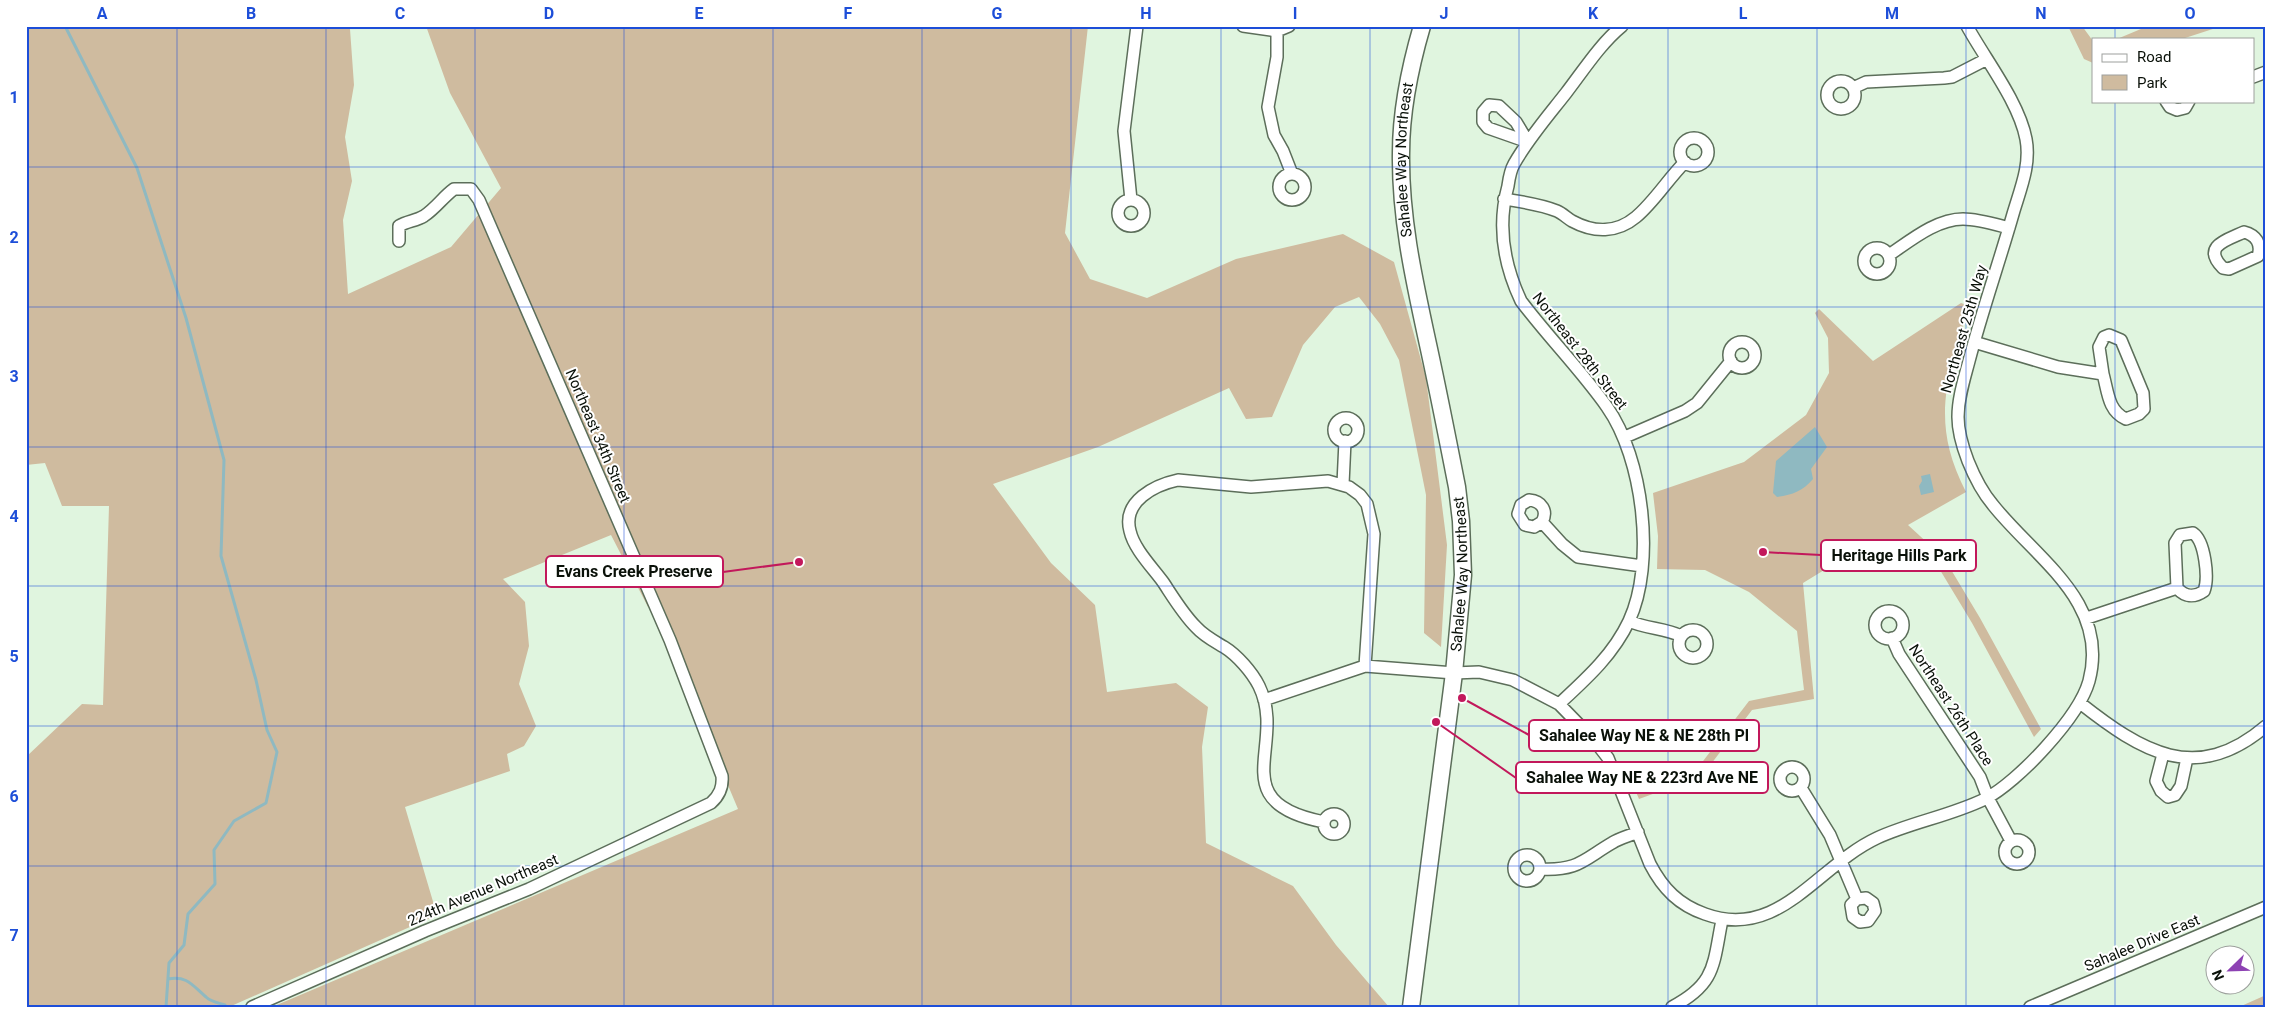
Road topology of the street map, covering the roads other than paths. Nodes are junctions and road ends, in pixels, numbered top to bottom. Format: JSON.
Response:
{"nodes":[{"id":1,"x":1137,"y":26,"type":"edge"},
{"id":2,"x":1242,"y":26,"type":"edge"},
{"id":3,"x":1289,"y":26,"type":"edge"},
{"id":4,"x":1422,"y":26,"type":"edge"},
{"id":5,"x":1622,"y":26,"type":"edge"},
{"id":6,"x":1967,"y":26,"type":"edge"},
{"id":7,"x":1277,"y":31,"type":"junction"},
{"id":8,"x":1987,"y":59,"type":"junction"},
{"id":9,"x":2266,"y":72,"type":"edge"},
{"id":10,"x":2254,"y":76,"type":"edge"},
{"id":11,"x":1853,"y":88,"type":"dead end"},
{"id":12,"x":2167,"y":102,"type":"edge"},
{"id":13,"x":2188,"y":102,"type":"edge"},
{"id":14,"x":1685,"y":162,"type":"dead end"},
{"id":15,"x":1292,"y":174,"type":"dead end"},
{"id":16,"x":1504,"y":199,"type":"junction"},
{"id":17,"x":1131,"y":200,"type":"dead end"},
{"id":18,"x":2009,"y":228,"type":"junction"},
{"id":19,"x":398,"y":241,"type":"dead end"},
{"id":20,"x":1888,"y":254,"type":"dead end"},
{"id":21,"x":1974,"y":342,"type":"junction"},
{"id":22,"x":1731,"y":360,"type":"dead end"},
{"id":23,"x":2103,"y":374,"type":"junction"},
{"id":24,"x":1625,"y":437,"type":"junction"},
{"id":25,"x":1345,"y":441,"type":"dead end"},
{"id":26,"x":1343,"y":484,"type":"junction"},
{"id":27,"x":1542,"y":522,"type":"dead end"},
{"id":28,"x":1642,"y":566,"type":"junction"},
{"id":29,"x":2177,"y":588,"type":"junction"},
{"id":30,"x":2087,"y":618,"type":"junction"},
{"id":31,"x":1629,"y":621,"type":"junction"},
{"id":32,"x":1681,"y":636,"type":"dead end"},
{"id":33,"x":1892,"y":638,"type":"dead end"},
{"id":34,"x":1365,"y":666,"type":"junction"},
{"id":35,"x":1454,"y":673,"type":"junction"},
{"id":36,"x":1264,"y":700,"type":"junction"},
{"id":37,"x":2080,"y":703,"type":"junction"},
{"id":38,"x":1559,"y":704,"type":"junction"},
{"id":39,"x":2266,"y":726,"type":"edge"},
{"id":40,"x":2163,"y":754,"type":"junction"},
{"id":41,"x":2187,"y":758,"type":"junction"},
{"id":42,"x":1801,"y":788,"type":"dead end"},
{"id":43,"x":720,"y":792,"type":"joint"},
{"id":44,"x":1988,"y":798,"type":"junction"},
{"id":45,"x":1324,"y":822,"type":"dead end"},
{"id":46,"x":1638,"y":832,"type":"junction"},
{"id":47,"x":2011,"y":841,"type":"dead end"},
{"id":48,"x":1840,"y":861,"type":"junction"},
{"id":49,"x":1540,"y":869,"type":"dead end"},
{"id":50,"x":1857,"y":899,"type":"dead end"},
{"id":51,"x":2266,"y":907,"type":"edge"},
{"id":52,"x":1722,"y":920,"type":"junction"},
{"id":53,"x":252,"y":1007,"type":"edge"},
{"id":54,"x":1411,"y":1007,"type":"edge"},
{"id":55,"x":1672,"y":1007,"type":"edge"},
{"id":56,"x":2030,"y":1007,"type":"edge"}],
"edges":[{"from":1,"to":17,"type":"street"},
{"from":2,"to":7,"type":"street"},
{"from":3,"to":7,"type":"street"},
{"from":4,"to":35,"type":"main road","name":"Sahalee Way Northeast"},
{"from":5,"to":16,"type":"street","name":"Northeast 28th Street"},
{"from":6,"to":8,"type":"street","name":"Northeast 25th Way"},
{"from":7,"to":15,"type":"street"},
{"from":8,"to":11,"type":"street"},
{"from":8,"to":18,"type":"street","name":"Northeast 25th Way"},
{"from":9,"to":10,"type":"street"},
{"from":12,"to":13,"type":"street"},
{"from":14,"to":16,"type":"street"},
{"from":16,"to":24,"type":"street","name":"Northeast 28th Street"},
{"from":18,"to":20,"type":"street"},
{"from":18,"to":21,"type":"street","name":"Northeast 25th Way"},
{"from":19,"to":43,"type":"street","name":"Northeast 34th Street"},
{"from":21,"to":23,"type":"street"},
{"from":21,"to":30,"type":"street","name":"Northeast 25th Way"},
{"from":22,"to":24,"type":"street"},
{"from":23,"to":23,"type":"street"},
{"from":24,"to":28,"type":"street","name":"Northeast 28th Street"},
{"from":25,"to":26,"type":"street"},
{"from":26,"to":34,"type":"street"},
{"from":26,"to":36,"type":"street"},
{"from":27,"to":28,"type":"street"},
{"from":28,"to":31,"type":"street","name":"Northeast 28th Street"},
{"from":29,"to":29,"type":"street"},
{"from":29,"to":30,"type":"street"},
{"from":30,"to":37,"type":"street","name":"Northeast 25th Way"},
{"from":31,"to":32,"type":"street"},
{"from":31,"to":38,"type":"street","name":"Northeast 28th Street"},
{"from":33,"to":44,"type":"street","name":"Northeast 26th Place"},
{"from":34,"to":35,"type":"street"},
{"from":34,"to":36,"type":"street"},
{"from":35,"to":38,"type":"street"},
{"from":35,"to":54,"type":"main road","name":"Sahalee Way Northeast"},
{"from":36,"to":45,"type":"street"},
{"from":37,"to":40,"type":"street"},
{"from":37,"to":44,"type":"street","name":"Northeast 25th Way"},
{"from":38,"to":46,"type":"street"},
{"from":39,"to":41,"type":"street"},
{"from":40,"to":41,"type":"street"},
{"from":40,"to":41,"type":"street"},
{"from":42,"to":48,"type":"street"},
{"from":43,"to":53,"type":"street","name":"224th Avenue Northeast"},
{"from":44,"to":47,"type":"street","name":"Northeast 26th Place"},
{"from":44,"to":48,"type":"street","name":"Northeast 25th Way"},
{"from":46,"to":49,"type":"street"},
{"from":46,"to":52,"type":"street"},
{"from":48,"to":50,"type":"street"},
{"from":48,"to":52,"type":"street","name":"Northeast 25th Way"},
{"from":51,"to":56,"type":"street","name":"Sahalee Drive East"},
{"from":52,"to":55,"type":"street"}]}
